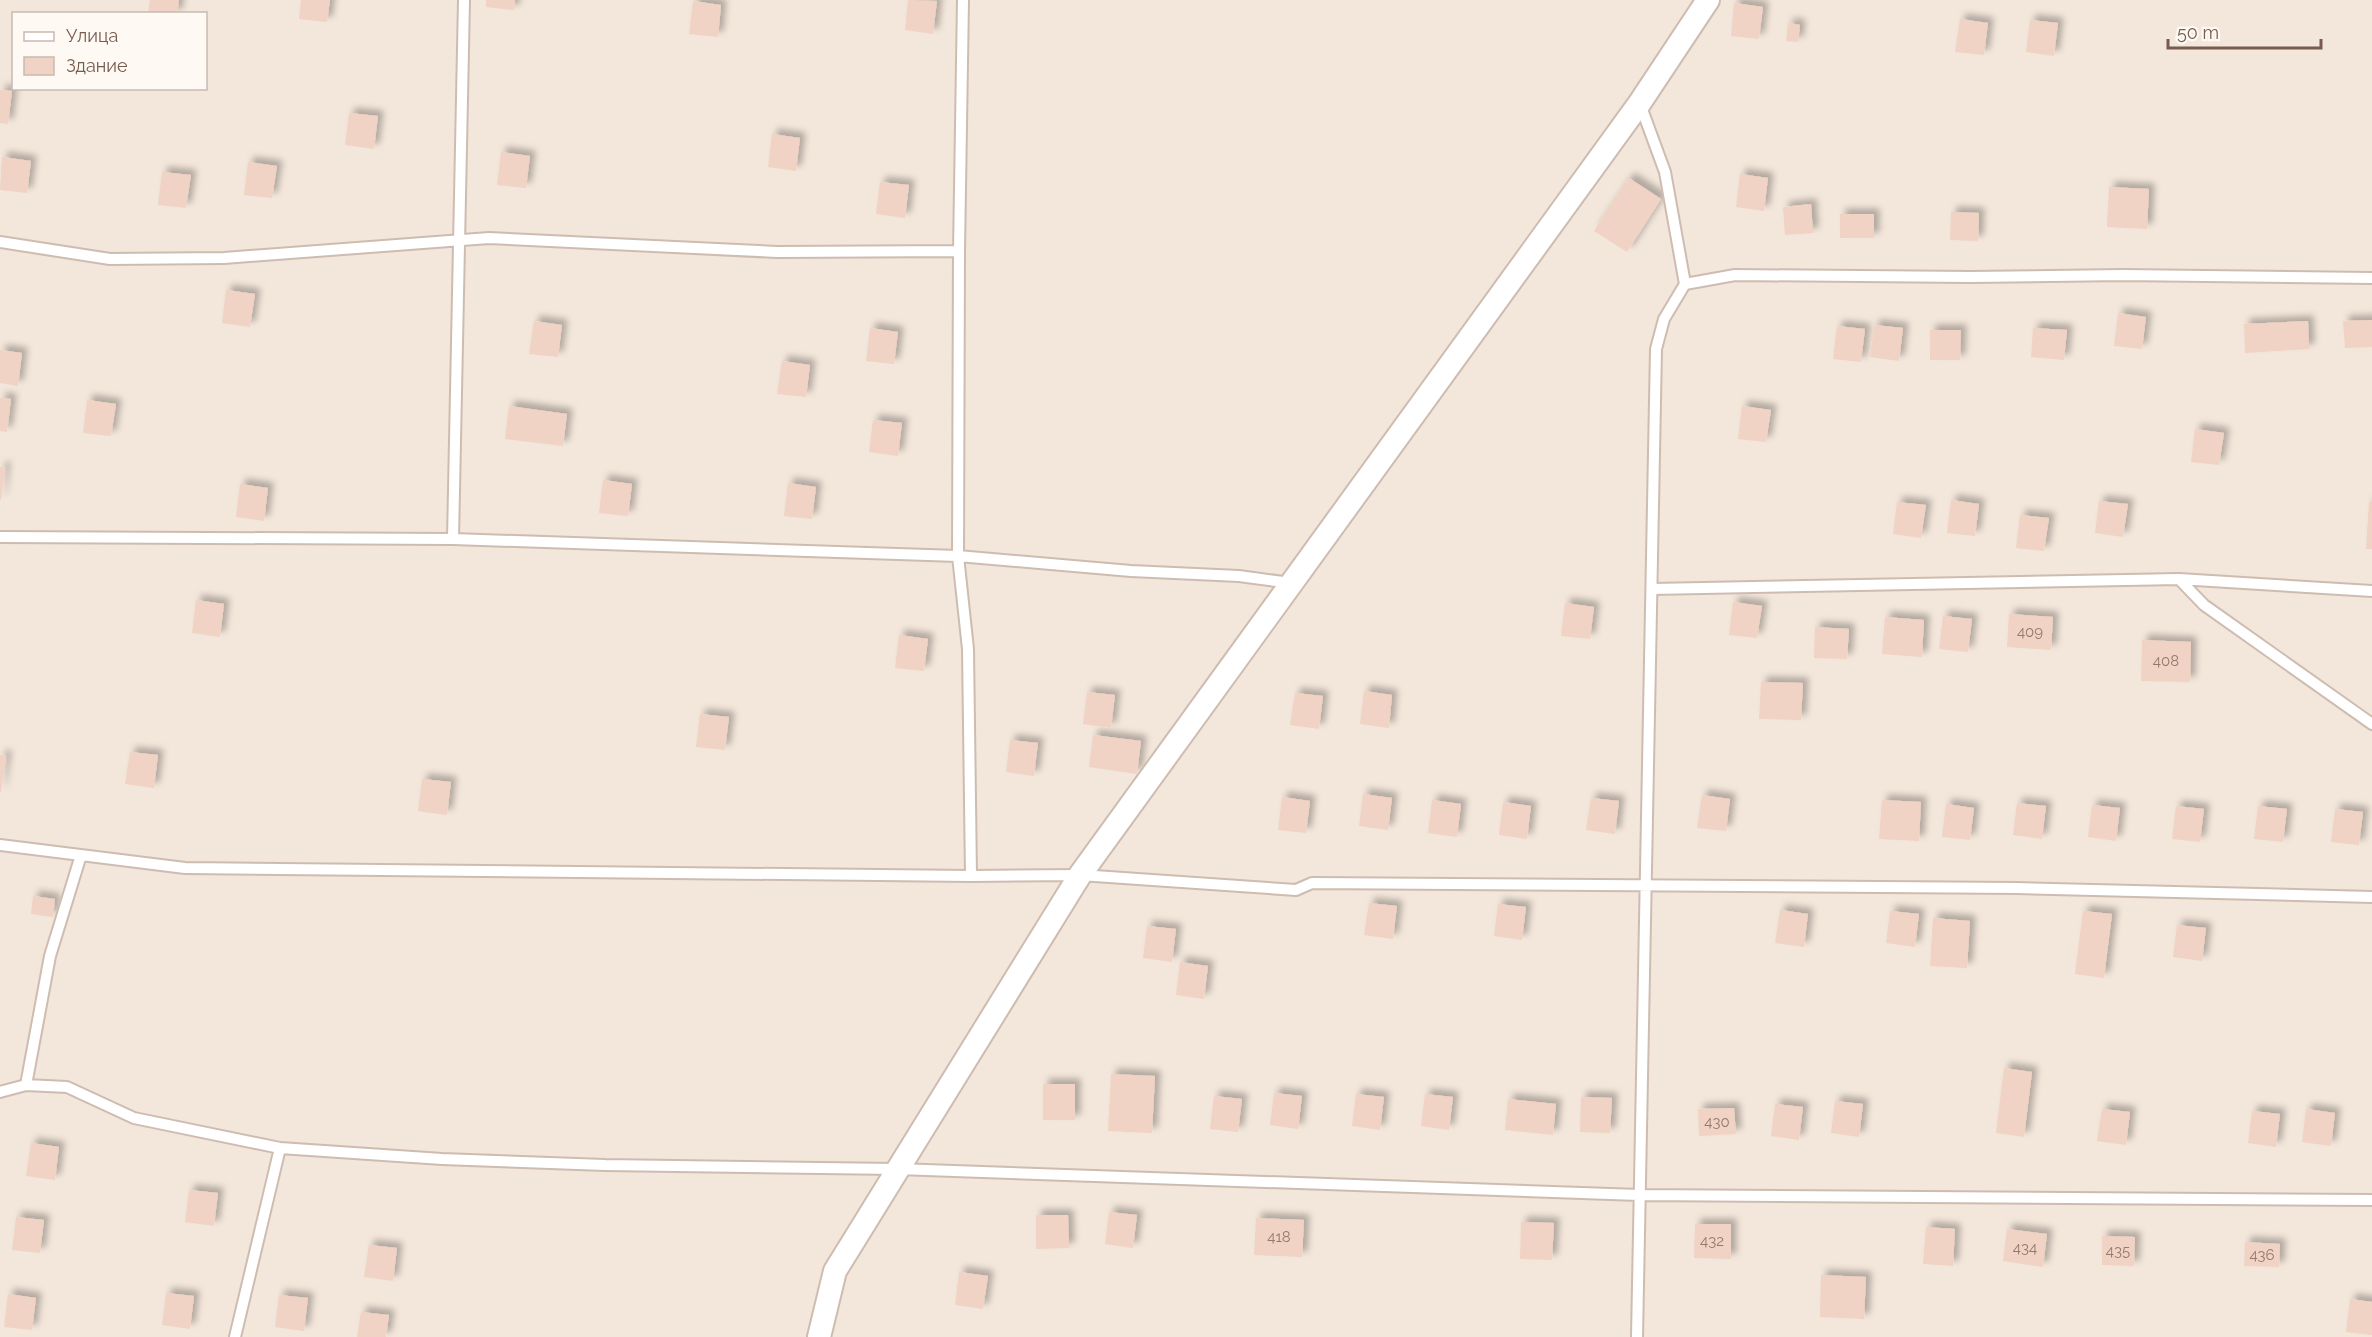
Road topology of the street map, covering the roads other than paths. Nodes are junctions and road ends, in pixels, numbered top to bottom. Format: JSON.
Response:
{"nodes":[{"id":1,"x":464,"y":0,"type":"edge"},
{"id":2,"x":963,"y":0,"type":"edge"},
{"id":3,"x":1708,"y":0,"type":"edge"},
{"id":4,"x":1640,"y":104,"type":"junction"},
{"id":5,"x":460,"y":240,"type":"junction"},
{"id":6,"x":0,"y":242,"type":"edge"},
{"id":7,"x":959,"y":251,"type":"junction"},
{"id":8,"x":2372,"y":278,"type":"edge"},
{"id":9,"x":1685,"y":284,"type":"junction"},
{"id":10,"x":0,"y":537,"type":"edge"},
{"id":11,"x":453,"y":539,"type":"junction"},
{"id":12,"x":958,"y":556,"type":"junction"},
{"id":13,"x":2179,"y":579,"type":"junction"},
{"id":14,"x":1293,"y":583,"type":"junction"},
{"id":15,"x":1652,"y":589,"type":"junction"},
{"id":16,"x":2372,"y":591,"type":"edge"},
{"id":17,"x":2372,"y":724,"type":"edge"},
{"id":18,"x":0,"y":845,"type":"edge"},
{"id":19,"x":81,"y":855,"type":"junction"},
{"id":20,"x":1080,"y":875,"type":"junction"},
{"id":21,"x":971,"y":876,"type":"junction"},
{"id":22,"x":1645,"y":885,"type":"junction"},
{"id":23,"x":2372,"y":897,"type":"edge"},
{"id":24,"x":26,"y":1085,"type":"junction"},
{"id":25,"x":0,"y":1092,"type":"edge"},
{"id":26,"x":279,"y":1148,"type":"junction"},
{"id":27,"x":897,"y":1169,"type":"junction"},
{"id":28,"x":1639,"y":1195,"type":"junction"},
{"id":29,"x":2372,"y":1200,"type":"edge"},
{"id":30,"x":235,"y":1337,"type":"edge"},
{"id":31,"x":819,"y":1337,"type":"edge"},
{"id":32,"x":1637,"y":1337,"type":"edge"}],
"edges":[{"from":1,"to":5,"type":"lane"},
{"from":2,"to":7,"type":"lane"},
{"from":3,"to":4,"type":"street"},
{"from":4,"to":9,"type":"lane"},
{"from":4,"to":14,"type":"street"},
{"from":5,"to":6,"type":"lane"},
{"from":5,"to":7,"type":"lane"},
{"from":5,"to":11,"type":"lane"},
{"from":7,"to":12,"type":"lane"},
{"from":8,"to":9,"type":"lane"},
{"from":9,"to":15,"type":"lane"},
{"from":10,"to":11,"type":"lane"},
{"from":11,"to":12,"type":"lane"},
{"from":12,"to":14,"type":"lane"},
{"from":12,"to":21,"type":"lane"},
{"from":13,"to":15,"type":"lane"},
{"from":13,"to":16,"type":"lane"},
{"from":13,"to":17,"type":"lane"},
{"from":14,"to":20,"type":"street"},
{"from":15,"to":22,"type":"lane"},
{"from":18,"to":19,"type":"lane"},
{"from":19,"to":21,"type":"lane"},
{"from":19,"to":24,"type":"lane"},
{"from":20,"to":21,"type":"lane"},
{"from":20,"to":22,"type":"lane"},
{"from":20,"to":27,"type":"street"},
{"from":22,"to":23,"type":"lane"},
{"from":22,"to":28,"type":"lane"},
{"from":24,"to":25,"type":"lane"},
{"from":24,"to":26,"type":"lane"},
{"from":26,"to":27,"type":"lane"},
{"from":26,"to":30,"type":"lane"},
{"from":27,"to":28,"type":"lane"},
{"from":27,"to":31,"type":"street"},
{"from":28,"to":29,"type":"lane"},
{"from":28,"to":32,"type":"lane"}]}
